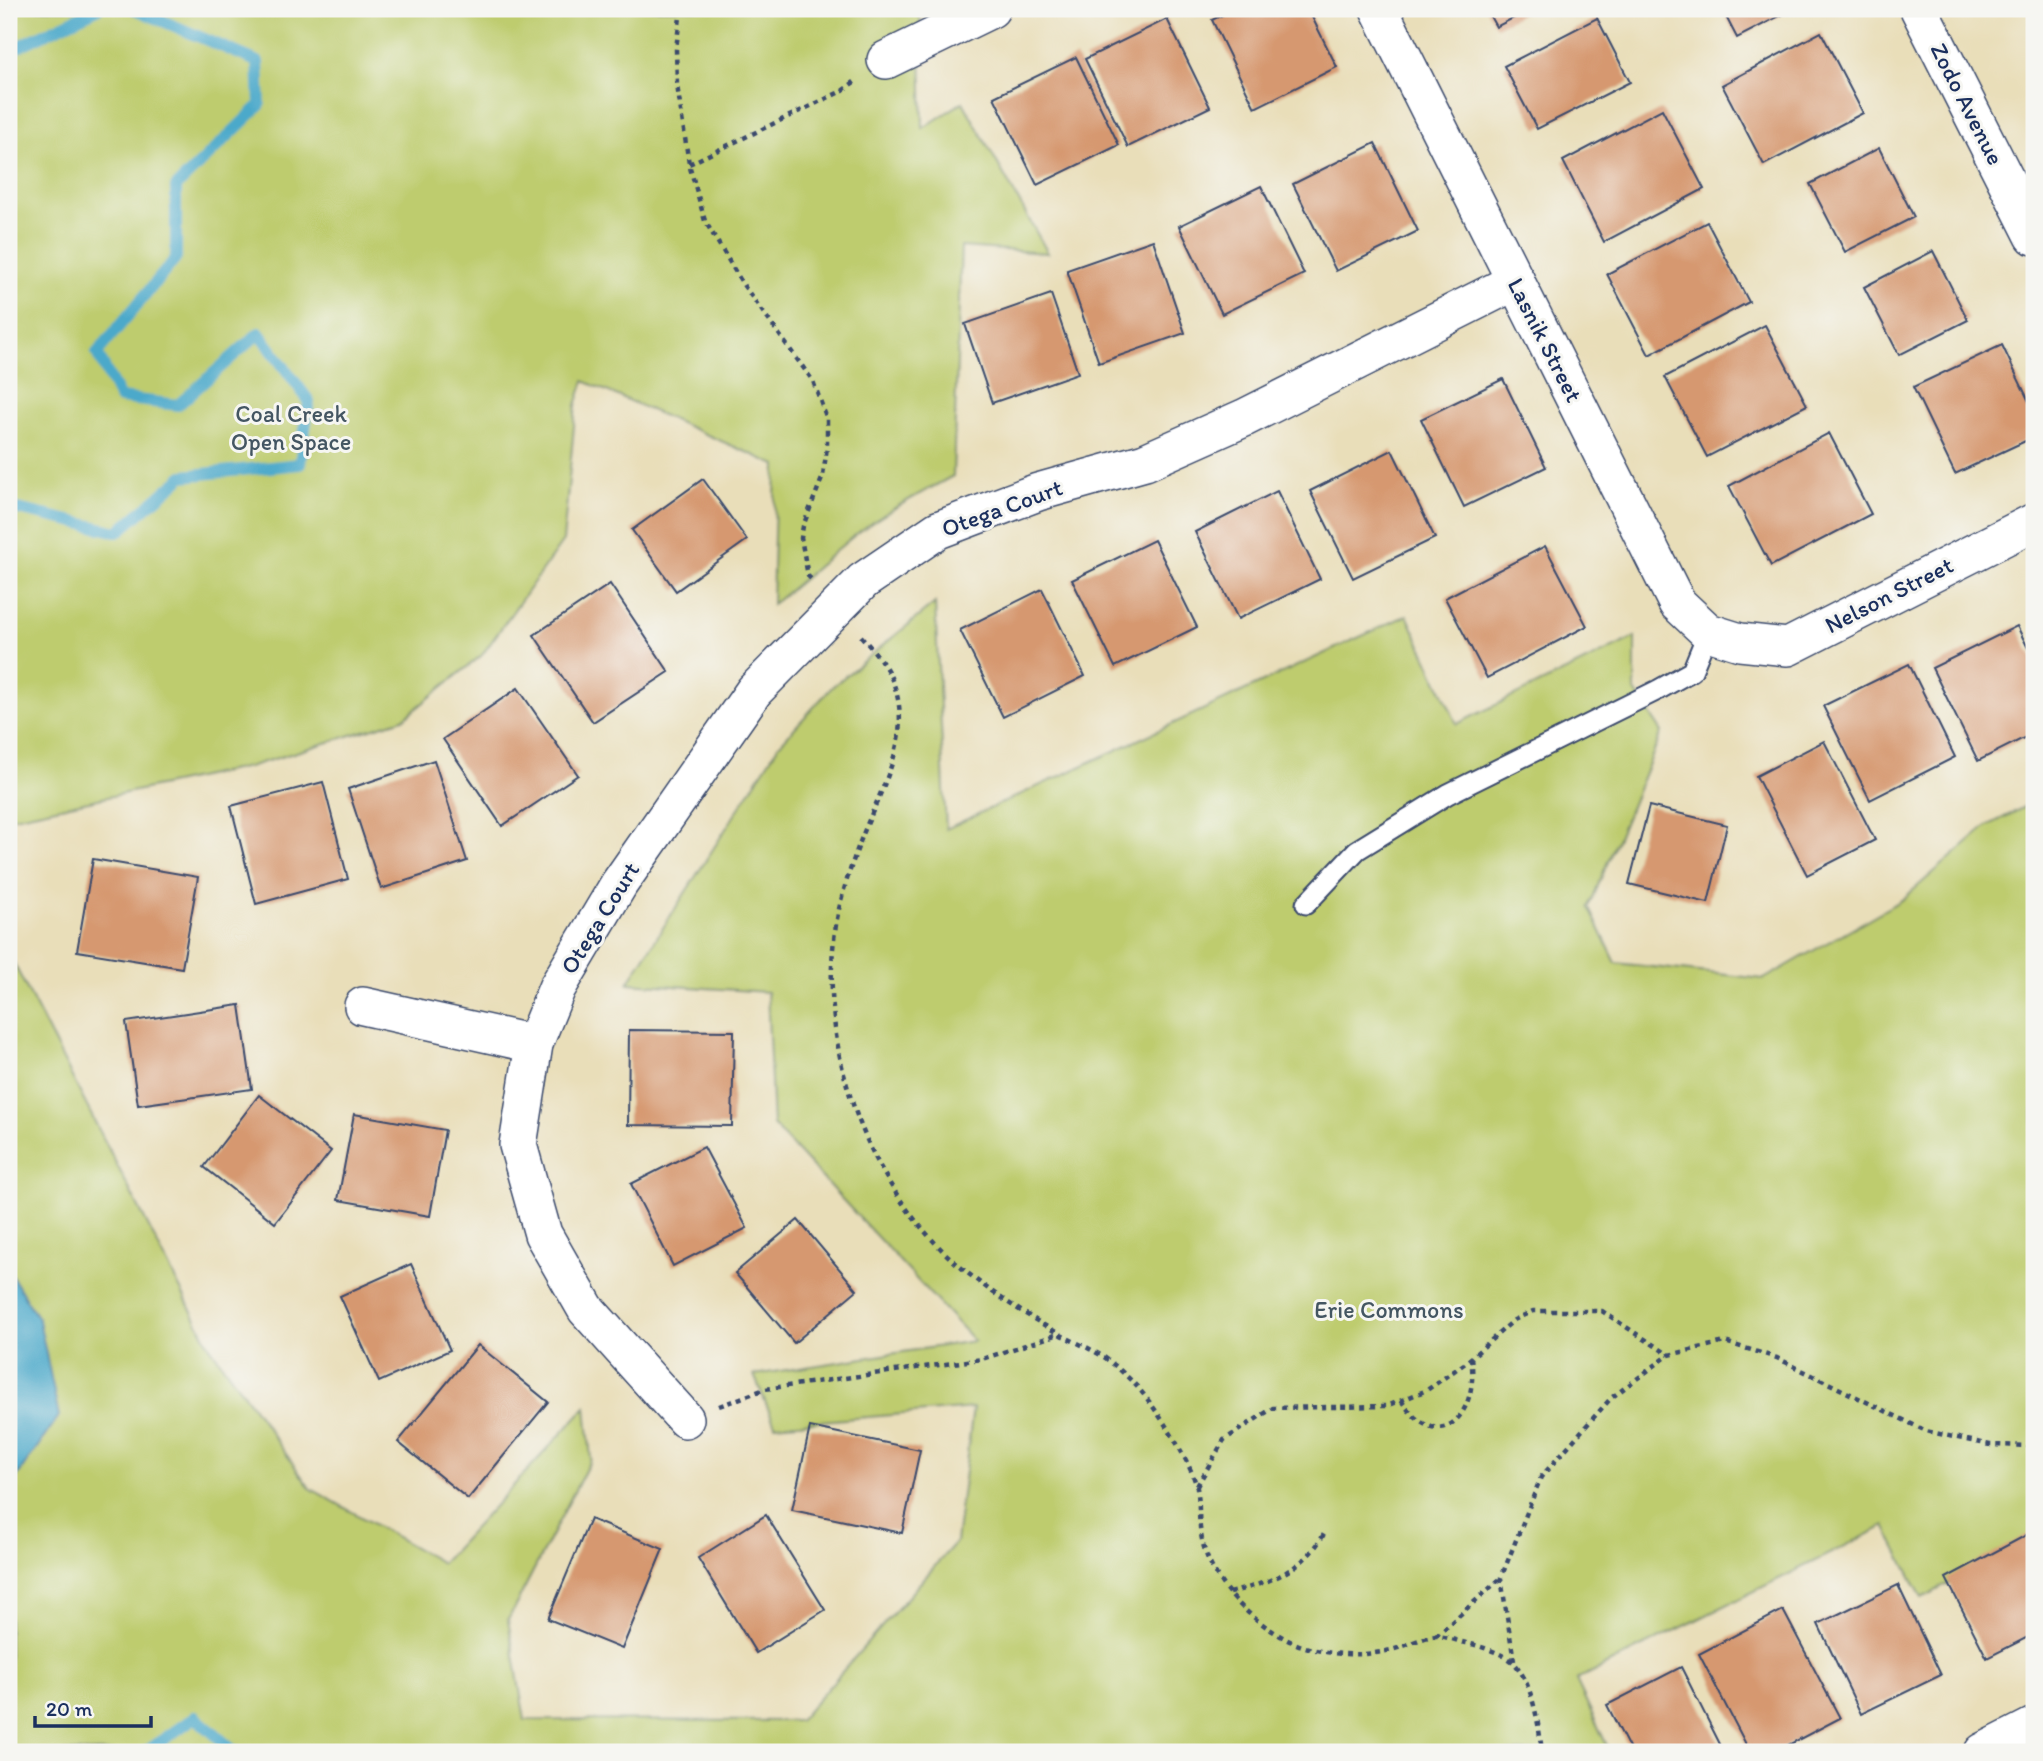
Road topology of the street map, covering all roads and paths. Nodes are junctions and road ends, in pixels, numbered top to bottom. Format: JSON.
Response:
{"nodes":[{"id":1,"x":681,"y":9,"type":"edge"},
{"id":2,"x":991,"y":9,"type":"edge"},
{"id":3,"x":1380,"y":9,"type":"edge"},
{"id":4,"x":1919,"y":9,"type":"edge"},
{"id":5,"x":886,"y":60,"type":"dead end"},
{"id":6,"x":842,"y":91,"type":"dead end"},
{"id":7,"x":689,"y":164,"type":"junction"},
{"id":8,"x":2034,"y":236,"type":"edge"},
{"id":9,"x":1516,"y":281,"type":"junction"},
{"id":10,"x":2034,"y":522,"type":"edge"},
{"id":11,"x":815,"y":585,"type":"dead end"},
{"id":12,"x":853,"y":627,"type":"dead end"},
{"id":13,"x":1724,"y":637,"type":"junction"},
{"id":14,"x":1306,"y":904,"type":"dead end"},
{"id":15,"x":363,"y":1006,"type":"dead end"},
{"id":16,"x":534,"y":1044,"type":"junction"},
{"id":17,"x":1059,"y":1334,"type":"junction"},
{"id":18,"x":1669,"y":1355,"type":"junction"},
{"id":19,"x":1471,"y":1357,"type":"junction"},
{"id":20,"x":1401,"y":1400,"type":"junction"},
{"id":21,"x":685,"y":1419,"type":"joint"},
{"id":22,"x":2034,"y":1446,"type":"edge"},
{"id":23,"x":1197,"y":1487,"type":"junction"},
{"id":24,"x":1325,"y":1531,"type":"dead end"},
{"id":25,"x":1501,"y":1578,"type":"junction"},
{"id":26,"x":1228,"y":1594,"type":"junction"},
{"id":27,"x":1436,"y":1636,"type":"junction"},
{"id":28,"x":1514,"y":1662,"type":"junction"},
{"id":29,"x":2034,"y":1726,"type":"edge"},
{"id":30,"x":1542,"y":1752,"type":"edge"},
{"id":31,"x":1983,"y":1752,"type":"edge"}],
"edges":[{"from":1,"to":7,"type":"path"},
{"from":2,"to":5,"type":"street"},
{"from":3,"to":9,"type":"street","name":"Lasnik Street"},
{"from":4,"to":8,"type":"street","name":"Zodo Avenue"},
{"from":6,"to":7,"type":"path"},
{"from":7,"to":11,"type":"path"},
{"from":9,"to":13,"type":"street","name":"Lasnik Street"},
{"from":9,"to":16,"type":"street","name":"Otega Court"},
{"from":10,"to":13,"type":"street","name":"Nelson Street"},
{"from":12,"to":17,"type":"path"},
{"from":13,"to":14,"type":"lane"},
{"from":15,"to":16,"type":"street"},
{"from":16,"to":21,"type":"street","name":"Otega Court"},
{"from":17,"to":21,"type":"path"},
{"from":17,"to":23,"type":"path"},
{"from":18,"to":19,"type":"path"},
{"from":18,"to":22,"type":"path"},
{"from":18,"to":25,"type":"path"},
{"from":19,"to":20,"type":"path"},
{"from":19,"to":20,"type":"path"},
{"from":20,"to":23,"type":"path"},
{"from":23,"to":26,"type":"path"},
{"from":24,"to":26,"type":"path"},
{"from":25,"to":27,"type":"path"},
{"from":25,"to":28,"type":"path"},
{"from":26,"to":27,"type":"path"},
{"from":27,"to":28,"type":"path"},
{"from":28,"to":30,"type":"path"},
{"from":29,"to":31,"type":"street"}]}
